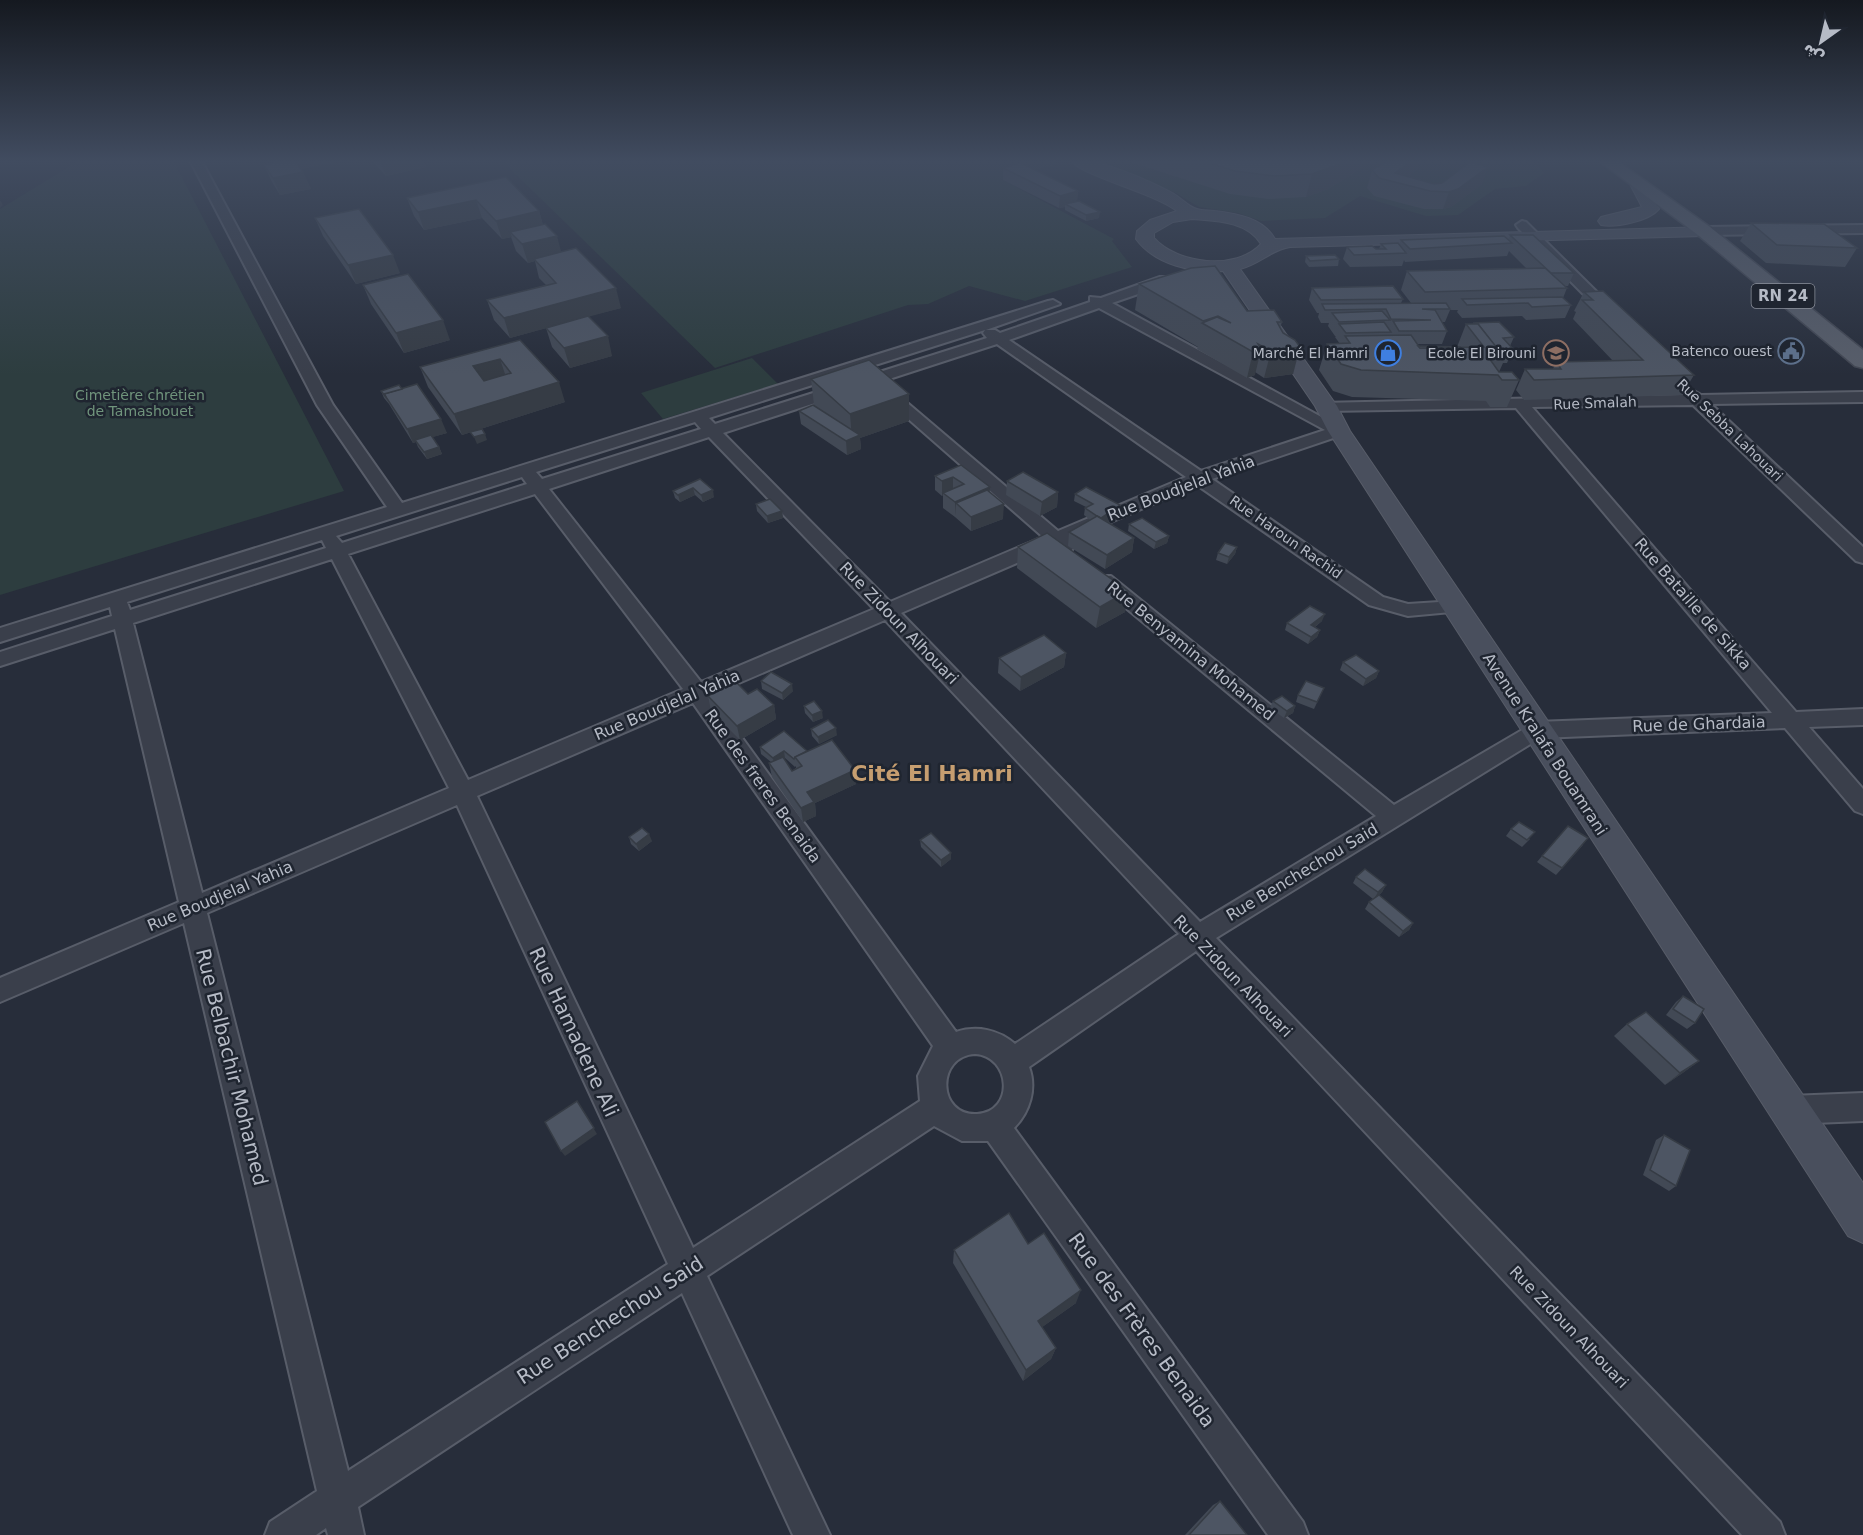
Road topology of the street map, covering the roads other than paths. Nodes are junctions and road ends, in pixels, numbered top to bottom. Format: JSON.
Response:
{"nodes":[{"id":1,"x":233,"y":232,"type":"edge"},
{"id":2,"x":1146,"y":232,"type":"edge"},
{"id":3,"x":1257,"y":232,"type":"edge"},
{"id":4,"x":1494,"y":232,"type":"edge"},
{"id":5,"x":1528,"y":232,"type":"edge"},
{"id":6,"x":1705,"y":232,"type":"edge"},
{"id":7,"x":1850,"y":232,"type":"edge"},
{"id":8,"x":1265,"y":238,"type":"junction"},
{"id":9,"x":1863,"y":240,"type":"edge"},
{"id":10,"x":1179,"y":261,"type":"junction"},
{"id":11,"x":1217,"y":265,"type":"junction"},
{"id":12,"x":1084,"y":294,"type":"junction"},
{"id":13,"x":1102,"y":304,"type":"junction"},
{"id":14,"x":1623,"y":326,"type":"edge"},
{"id":15,"x":981,"y":328,"type":"junction"},
{"id":16,"x":998,"y":339,"type":"junction"},
{"id":17,"x":1863,"y":361,"type":"edge"},
{"id":18,"x":855,"y":367,"type":"junction"},
{"id":19,"x":872,"y":380,"type":"junction"},
{"id":20,"x":1681,"y":383,"type":"edge"},
{"id":21,"x":1863,"y":397,"type":"edge"},
{"id":22,"x":1698,"y":400,"type":"junction"},
{"id":23,"x":1522,"y":405,"type":"junction"},
{"id":24,"x":1332,"y":419,"type":"junction"},
{"id":25,"x":707,"y":424,"type":"junction"},
{"id":26,"x":1201,"y":477,"type":"junction"},
{"id":27,"x":532,"y":479,"type":"junction"},
{"id":28,"x":398,"y":510,"type":"junction"},
{"id":29,"x":1055,"y":539,"type":"junction"},
{"id":30,"x":332,"y":542,"type":"junction"},
{"id":31,"x":1863,"y":557,"type":"edge"},
{"id":32,"x":1455,"y":607,"type":"junction"},
{"id":33,"x":120,"y":608,"type":"junction"},
{"id":34,"x":888,"y":610,"type":"junction"},
{"id":35,"x":0,"y":635,"type":"edge"},
{"id":36,"x":0,"y":659,"type":"edge"},
{"id":37,"x":696,"y":692,"type":"junction"},
{"id":38,"x":1863,"y":717,"type":"edge"},
{"id":39,"x":1792,"y":720,"type":"junction"},
{"id":40,"x":1536,"y":730,"type":"junction"},
{"id":41,"x":462,"y":792,"type":"junction"},
{"id":42,"x":1863,"y":805,"type":"edge"},
{"id":43,"x":1393,"y":817,"type":"junction"},
{"id":44,"x":193,"y":907,"type":"junction"},
{"id":45,"x":1196,"y":937,"type":"junction"},
{"id":46,"x":0,"y":990,"type":"edge"},
{"id":47,"x":951,"y":1048,"type":"junction"},
{"id":48,"x":1013,"y":1062,"type":"junction"},
{"id":49,"x":937,"y":1107,"type":"junction"},
{"id":50,"x":1863,"y":1107,"type":"edge"},
{"id":51,"x":1790,"y":1110,"type":"junction"},
{"id":52,"x":994,"y":1125,"type":"junction"},
{"id":53,"x":1863,"y":1221,"type":"edge"},
{"id":54,"x":685,"y":1270,"type":"junction"},
{"id":55,"x":338,"y":1501,"type":"junction"},
{"id":56,"x":284,"y":1535,"type":"edge"},
{"id":57,"x":346,"y":1535,"type":"edge"},
{"id":58,"x":812,"y":1535,"type":"edge"},
{"id":59,"x":1290,"y":1535,"type":"edge"},
{"id":60,"x":1767,"y":1535,"type":"edge"}],
"edges":[{"from":1,"to":28,"type":"street"},
{"from":2,"to":10,"type":"street"},
{"from":3,"to":8,"type":"street"},
{"from":4,"to":8,"type":"street"},
{"from":5,"to":14,"type":"street"},
{"from":6,"to":17,"type":"main road","number":"RN 24"},
{"from":7,"to":9,"type":"street"},
{"from":8,"to":11,"type":"street"},
{"from":10,"to":11,"type":"street"},
{"from":10,"to":12,"type":"street"},
{"from":11,"to":13,"type":"street"},
{"from":11,"to":24,"type":"street","name":"Avenue Kralafa Bouamrani"},
{"from":12,"to":13,"type":"street"},
{"from":12,"to":15,"type":"street"},
{"from":13,"to":16,"type":"street"},
{"from":13,"to":24,"type":"street"},
{"from":15,"to":16,"type":"street","name":"Rue Haroun Rachid"},
{"from":15,"to":18,"type":"street"},
{"from":16,"to":19,"type":"street"},
{"from":16,"to":26,"type":"street","name":"Rue Haroun Rachid"},
{"from":18,"to":19,"type":"street","name":"Rue Benyamina Mohamed"},
{"from":18,"to":25,"type":"street"},
{"from":19,"to":25,"type":"street"},
{"from":19,"to":29,"type":"street","name":"Rue Benyamina Mohamed"},
{"from":20,"to":22,"type":"street","name":"Rue Sebba Lahouari"},
{"from":21,"to":22,"type":"street","name":"Rue Smalah"},
{"from":22,"to":23,"type":"street","name":"Rue Smalah"},
{"from":22,"to":31,"type":"street","name":"Rue Sebba Lahouari"},
{"from":23,"to":24,"type":"street","name":"Rue Smalah"},
{"from":23,"to":39,"type":"street","name":"Rue Bataille de Sikka"},
{"from":24,"to":26,"type":"street","name":"Rue Boudjelal Yahia"},
{"from":24,"to":32,"type":"street","name":"Avenue Kralafa Bouamrani"},
{"from":25,"to":27,"type":"street"},
{"from":25,"to":34,"type":"street","name":"Rue Zidoun Alhouari"},
{"from":26,"to":29,"type":"street","name":"Rue Boudjelal Yahia"},
{"from":26,"to":32,"type":"street","name":"Rue Haroun Rachid"},
{"from":27,"to":28,"type":"street"},
{"from":27,"to":30,"type":"street"},
{"from":27,"to":37,"type":"street","name":"Rue des freres Benaida"},
{"from":28,"to":30,"type":"street"},
{"from":29,"to":34,"type":"street","name":"Rue Boudjelal Yahia"},
{"from":29,"to":43,"type":"street","name":"Rue Benyamina Mohamed"},
{"from":30,"to":33,"type":"street"},
{"from":30,"to":41,"type":"street","name":"Rue Hamadene Ali"},
{"from":32,"to":40,"type":"street","name":"Avenue Kralafa Bouamrani"},
{"from":33,"to":35,"type":"street"},
{"from":33,"to":36,"type":"street"},
{"from":33,"to":44,"type":"street","name":"Rue Belbachir Mohamed"},
{"from":34,"to":37,"type":"street","name":"Rue Boudjelal Yahia"},
{"from":34,"to":45,"type":"street","name":"Rue Zidoun Alhouari"},
{"from":37,"to":41,"type":"street","name":"Rue Boudjelal Yahia"},
{"from":37,"to":47,"type":"street","name":"Rue des freres Benaida"},
{"from":38,"to":39,"type":"street","name":"Rue de Ghardaia"},
{"from":39,"to":40,"type":"street","name":"Rue de Ghardaia"},
{"from":39,"to":42,"type":"street","name":"Rue Bataille de Sikka"},
{"from":40,"to":43,"type":"street","name":"Rue Benchechou Said"},
{"from":40,"to":51,"type":"street","name":"Avenue Kralafa Bouamrani"},
{"from":41,"to":44,"type":"street","name":"Rue Boudjelal Yahia"},
{"from":41,"to":54,"type":"street","name":"Rue Hamadene Ali"},
{"from":43,"to":45,"type":"street","name":"Rue Benchechou Said"},
{"from":44,"to":46,"type":"street","name":"Rue Boudjelal Yahia"},
{"from":44,"to":55,"type":"street","name":"Rue Belbachir Mohamed"},
{"from":45,"to":48,"type":"street","name":"Rue Benchechou Said"},
{"from":45,"to":60,"type":"street","name":"Rue Zidoun Alhouari"},
{"from":47,"to":48,"type":"street"},
{"from":47,"to":49,"type":"street"},
{"from":48,"to":52,"type":"street"},
{"from":49,"to":52,"type":"street"},
{"from":49,"to":54,"type":"street","name":"Rue Benchechou Said"},
{"from":50,"to":51,"type":"street"},
{"from":51,"to":53,"type":"street","name":"Avenue Kralafa Bouamrani"},
{"from":52,"to":59,"type":"street","name":"Rue des Frères Benaida"},
{"from":54,"to":55,"type":"street","name":"Rue Benchechou Said"},
{"from":54,"to":58,"type":"street","name":"Rue Hamadene Ali"},
{"from":55,"to":56,"type":"street","name":"Rue Benchechou Said"},
{"from":55,"to":57,"type":"street","name":"Rue Belbachir Mohamed"}]}
